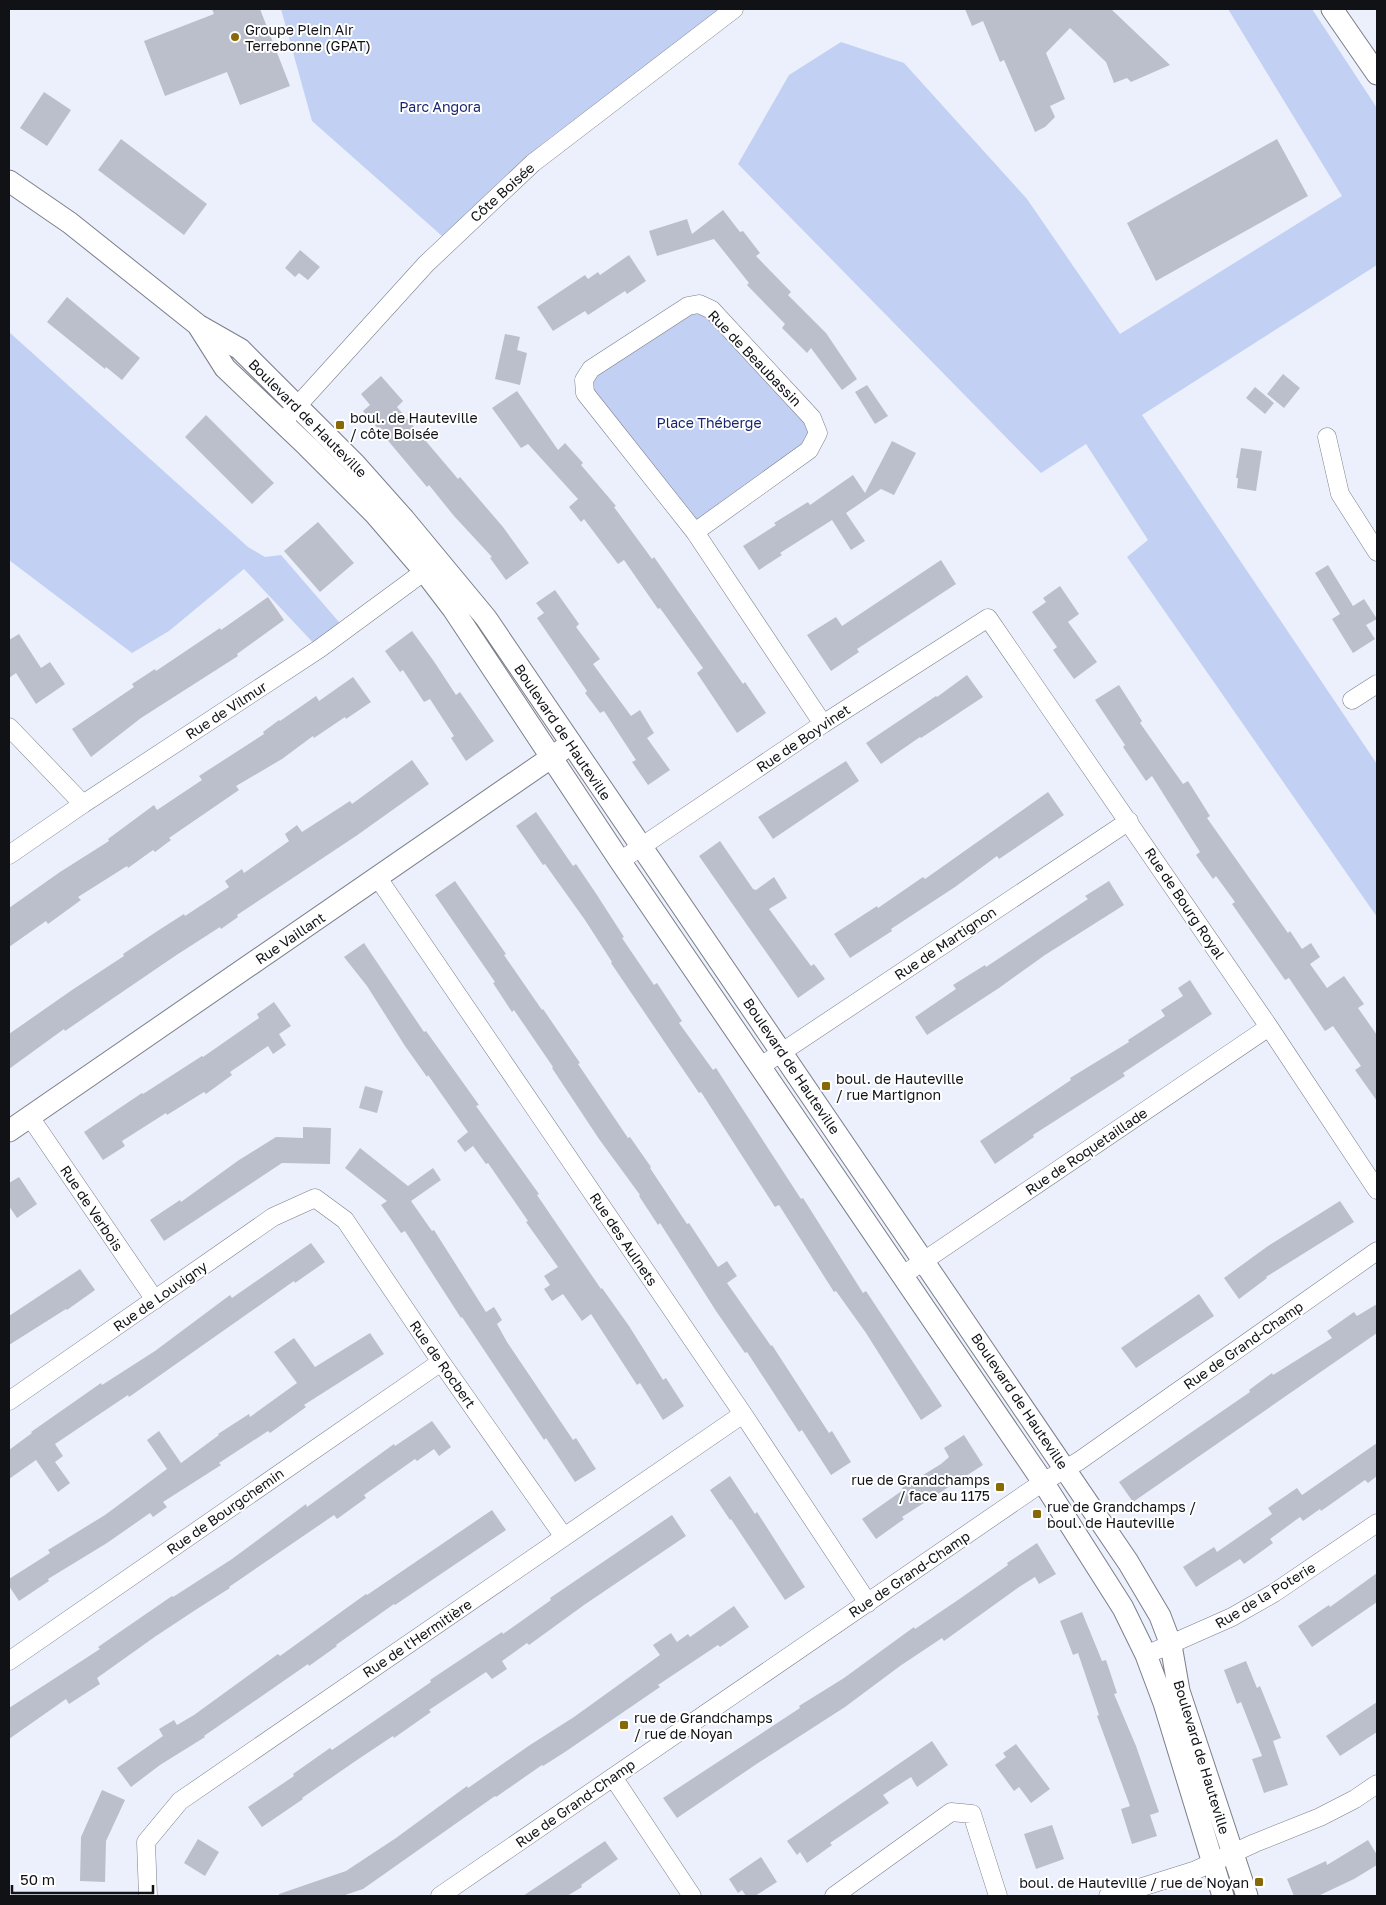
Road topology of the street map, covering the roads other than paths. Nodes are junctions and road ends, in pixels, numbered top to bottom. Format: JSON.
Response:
{"nodes":[{"id":1,"x":734,"y":9,"type":"edge"},
{"id":2,"x":1332,"y":9,"type":"edge"},
{"id":3,"x":1377,"y":74,"type":"edge"},
{"id":4,"x":10,"y":182,"type":"edge"},
{"id":5,"x":198,"y":325,"type":"junction"},
{"id":6,"x":298,"y":405,"type":"junction"},
{"id":7,"x":282,"y":423,"type":"junction"},
{"id":8,"x":1327,"y":437,"type":"dead end"},
{"id":9,"x":695,"y":532,"type":"junction"},
{"id":10,"x":1377,"y":552,"type":"edge"},
{"id":11,"x":432,"y":566,"type":"junction"},
{"id":12,"x":988,"y":618,"type":"joint"},
{"id":13,"x":1377,"y":684,"type":"edge"},
{"id":14,"x":1352,"y":700,"type":"dead end"},
{"id":15,"x":823,"y":724,"type":"junction"},
{"id":16,"x":9,"y":727,"type":"edge"},
{"id":17,"x":570,"y":744,"type":"junction"},
{"id":18,"x":551,"y":758,"type":"junction"},
{"id":19,"x":83,"y":804,"type":"junction"},
{"id":20,"x":1129,"y":821,"type":"junction"},
{"id":21,"x":641,"y":847,"type":"junction"},
{"id":22,"x":9,"y":855,"type":"edge"},
{"id":23,"x":620,"y":861,"type":"junction"},
{"id":24,"x":378,"y":878,"type":"junction"},
{"id":25,"x":1269,"y":1027,"type":"junction"},
{"id":26,"x":782,"y":1052,"type":"junction"},
{"id":27,"x":761,"y":1066,"type":"junction"},
{"id":28,"x":30,"y":1117,"type":"junction"},
{"id":29,"x":9,"y":1131,"type":"edge"},
{"id":30,"x":1377,"y":1190,"type":"edge"},
{"id":31,"x":315,"y":1198,"type":"joint"},
{"id":32,"x":1377,"y":1251,"type":"edge"},
{"id":33,"x":924,"y":1260,"type":"junction"},
{"id":34,"x":902,"y":1275,"type":"junction"},
{"id":35,"x":155,"y":1300,"type":"junction"},
{"id":36,"x":441,"y":1362,"type":"junction"},
{"id":37,"x":9,"y":1401,"type":"edge"},
{"id":38,"x":743,"y":1414,"type":"junction"},
{"id":39,"x":1066,"y":1468,"type":"junction"},
{"id":40,"x":1044,"y":1482,"type":"junction"},
{"id":41,"x":1377,"y":1523,"type":"edge"},
{"id":42,"x":564,"y":1537,"type":"junction"},
{"id":43,"x":868,"y":1603,"type":"junction"},
{"id":44,"x":1171,"y":1645,"type":"junction"},
{"id":45,"x":1146,"y":1655,"type":"junction"},
{"id":46,"x":9,"y":1661,"type":"edge"},
{"id":47,"x":613,"y":1777,"type":"junction"},
{"id":48,"x":1377,"y":1784,"type":"edge"},
{"id":49,"x":1232,"y":1853,"type":"junction"},
{"id":50,"x":1213,"y":1863,"type":"junction"},
{"id":51,"x":148,"y":1896,"type":"edge"},
{"id":52,"x":440,"y":1896,"type":"edge"},
{"id":53,"x":692,"y":1896,"type":"edge"},
{"id":54,"x":834,"y":1896,"type":"edge"},
{"id":55,"x":998,"y":1896,"type":"edge"},
{"id":56,"x":1108,"y":1896,"type":"edge"},
{"id":57,"x":1223,"y":1896,"type":"edge"},
{"id":58,"x":1246,"y":1896,"type":"edge"}],
"edges":[{"from":1,"to":6,"type":"street","name":"Côte Boisée"},
{"from":2,"to":3,"type":"street"},
{"from":4,"to":5,"type":"street","name":"Boulevard de Hauteville"},
{"from":5,"to":6,"type":"street","name":"Boulevard de Hauteville"},
{"from":5,"to":7,"type":"street","name":"Boulevard de Hauteville"},
{"from":6,"to":7,"type":"street","name":"Côte Boisée"},
{"from":6,"to":11,"type":"street","name":"Boulevard de Hauteville"},
{"from":7,"to":11,"type":"street","name":"Boulevard de Hauteville"},
{"from":8,"to":10,"type":"street"},
{"from":9,"to":9,"type":"street","name":"Rue de Beaubassin"},
{"from":9,"to":15,"type":"street","name":"Rue de Beaubassin"},
{"from":11,"to":17,"type":"street","name":"Boulevard de Hauteville"},
{"from":11,"to":18,"type":"street","name":"Boulevard de Hauteville"},
{"from":11,"to":19,"type":"street","name":"Rue de Vilmur"},
{"from":12,"to":15,"type":"street","name":"Rue de Boyvinet"},
{"from":12,"to":20,"type":"street","name":"Rue de Bourg Royal"},
{"from":13,"to":14,"type":"street"},
{"from":15,"to":21,"type":"street","name":"Rue de Boyvinet"},
{"from":16,"to":19,"type":"street"},
{"from":17,"to":18,"type":"street","name":"Rue Vaillant"},
{"from":17,"to":21,"type":"street","name":"Boulevard de Hauteville"},
{"from":18,"to":23,"type":"street","name":"Boulevard de Hauteville"},
{"from":18,"to":24,"type":"street","name":"Rue Vaillant"},
{"from":19,"to":22,"type":"street","name":"Rue de Vilmur"},
{"from":20,"to":25,"type":"street","name":"Rue de Bourg Royal"},
{"from":20,"to":26,"type":"street","name":"Rue de Martignon"},
{"from":21,"to":23,"type":"street","name":"Rue de Boyvinet"},
{"from":21,"to":26,"type":"street","name":"Boulevard de Hauteville"},
{"from":23,"to":27,"type":"street","name":"Boulevard de Hauteville"},
{"from":24,"to":28,"type":"street","name":"Rue Vaillant"},
{"from":24,"to":38,"type":"street","name":"Rue des Aulnets"},
{"from":25,"to":30,"type":"street","name":"Rue de Bourg Royal"},
{"from":25,"to":33,"type":"street","name":"Rue de Roquetaillade"},
{"from":26,"to":27,"type":"street","name":"Rue de Martignon"},
{"from":26,"to":33,"type":"street","name":"Boulevard de Hauteville"},
{"from":27,"to":34,"type":"street","name":"Boulevard de Hauteville"},
{"from":28,"to":29,"type":"street","name":"Rue Vaillant"},
{"from":28,"to":35,"type":"street","name":"Rue de Verbois"},
{"from":31,"to":35,"type":"street","name":"Rue de Louvigny"},
{"from":31,"to":36,"type":"street","name":"Rue de Rocbert"},
{"from":32,"to":39,"type":"street","name":"Rue de Grand-Champ"},
{"from":33,"to":34,"type":"street","name":"Rue de Roquetaillade"},
{"from":33,"to":39,"type":"street","name":"Boulevard de Hauteville"},
{"from":34,"to":40,"type":"street","name":"Boulevard de Hauteville"},
{"from":35,"to":37,"type":"street","name":"Rue de Louvigny"},
{"from":36,"to":42,"type":"street","name":"Rue de Rocbert"},
{"from":36,"to":46,"type":"street","name":"Rue de Bourgchemin"},
{"from":38,"to":42,"type":"street","name":"Rue de l'Hermitière"},
{"from":38,"to":43,"type":"street","name":"Rue des Aulnets"},
{"from":39,"to":40,"type":"street","name":"Rue de Grand-Champ"},
{"from":39,"to":44,"type":"street","name":"Boulevard de Hauteville"},
{"from":40,"to":43,"type":"street","name":"Rue de Grand-Champ"},
{"from":40,"to":45,"type":"street","name":"Boulevard de Hauteville"},
{"from":41,"to":44,"type":"street","name":"Rue de la Poterie"},
{"from":42,"to":51,"type":"street","name":"Rue de l'Hermitière"},
{"from":43,"to":47,"type":"street","name":"Rue de Grand-Champ"},
{"from":44,"to":45,"type":"street","name":"Rue de la Poterie"},
{"from":44,"to":49,"type":"street","name":"Boulevard de Hauteville"},
{"from":45,"to":50,"type":"street","name":"Boulevard de Hauteville"},
{"from":47,"to":52,"type":"street","name":"Rue de Grand-Champ"},
{"from":47,"to":53,"type":"street"},
{"from":48,"to":49,"type":"street"},
{"from":49,"to":50,"type":"street"},
{"from":49,"to":58,"type":"street","name":"Boulevard de Hauteville"},
{"from":50,"to":56,"type":"street"},
{"from":50,"to":57,"type":"street","name":"Boulevard de Hauteville"},
{"from":54,"to":55,"type":"street"}]}
